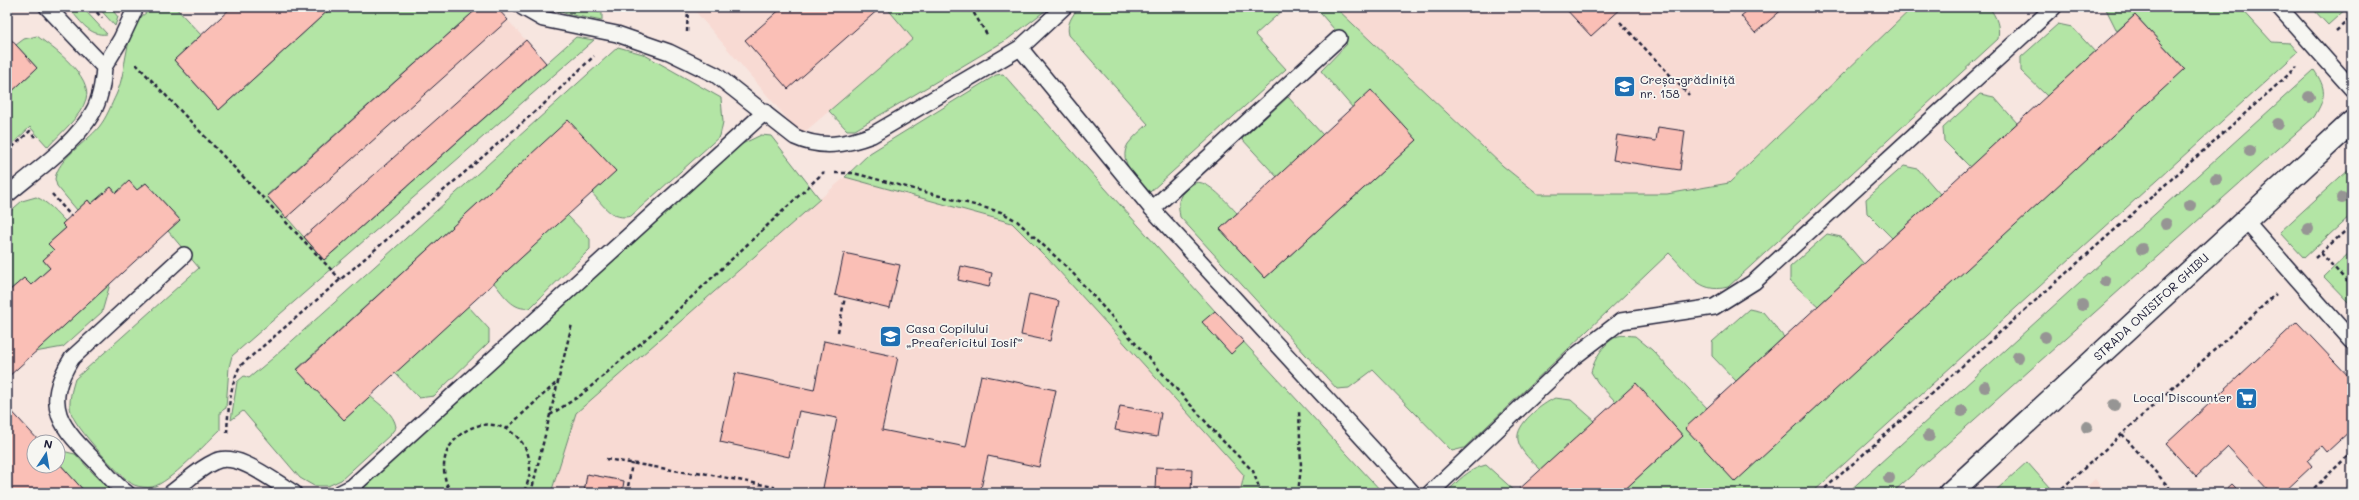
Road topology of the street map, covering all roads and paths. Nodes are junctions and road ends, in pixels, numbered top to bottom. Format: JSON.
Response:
{"nodes":[{"id":1,"x":47,"y":7,"type":"edge"},
{"id":2,"x":136,"y":7,"type":"edge"},
{"id":3,"x":522,"y":7,"type":"edge"},
{"id":4,"x":970,"y":7,"type":"edge"},
{"id":5,"x":1064,"y":7,"type":"edge"},
{"id":6,"x":2054,"y":7,"type":"edge"},
{"id":7,"x":2279,"y":7,"type":"edge"},
{"id":8,"x":2352,"y":17,"type":"edge"},
{"id":9,"x":1620,"y":22,"type":"dead end"},
{"id":10,"x":617,"y":34,"type":"junction"},
{"id":11,"x":1339,"y":38,"type":"dead end"},
{"id":12,"x":117,"y":45,"type":"junction"},
{"id":13,"x":1020,"y":48,"type":"junction"},
{"id":14,"x":2317,"y":49,"type":"junction"},
{"id":15,"x":1006,"y":58,"type":"junction"},
{"id":16,"x":104,"y":67,"type":"junction"},
{"id":17,"x":2352,"y":89,"type":"edge"},
{"id":18,"x":1689,"y":95,"type":"dead end"},
{"id":19,"x":765,"y":112,"type":"junction"},
{"id":20,"x":2352,"y":122,"type":"edge"},
{"id":21,"x":7,"y":195,"type":"edge"},
{"id":22,"x":1152,"y":209,"type":"junction"},
{"id":23,"x":2245,"y":220,"type":"junction"},
{"id":24,"x":2352,"y":225,"type":"edge"},
{"id":25,"x":184,"y":255,"type":"dead end"},
{"id":26,"x":2296,"y":277,"type":"junction"},
{"id":27,"x":341,"y":280,"type":"junction"},
{"id":28,"x":2352,"y":287,"type":"edge"},
{"id":29,"x":845,"y":297,"type":"dead end"},
{"id":30,"x":573,"y":321,"type":"dead end"},
{"id":31,"x":838,"y":332,"type":"dead end"},
{"id":32,"x":2352,"y":340,"type":"edge"},
{"id":33,"x":558,"y":381,"type":"junction"},
{"id":34,"x":1299,"y":406,"type":"dead end"},
{"id":35,"x":550,"y":415,"type":"junction"},
{"id":36,"x":506,"y":429,"type":"junction"},
{"id":37,"x":2122,"y":434,"type":"junction"},
{"id":38,"x":2352,"y":452,"type":"edge"},
{"id":39,"x":226,"y":459,"type":"junction"},
{"id":40,"x":606,"y":459,"type":"dead end"},
{"id":41,"x":632,"y":463,"type":"junction"},
{"id":42,"x":530,"y":477,"type":"junction"},
{"id":43,"x":535,"y":477,"type":"junction"},
{"id":44,"x":127,"y":493,"type":"edge"},
{"id":45,"x":171,"y":493,"type":"edge"},
{"id":46,"x":294,"y":493,"type":"edge"},
{"id":47,"x":340,"y":493,"type":"edge"},
{"id":48,"x":452,"y":493,"type":"edge"},
{"id":49,"x":523,"y":493,"type":"edge"},
{"id":50,"x":531,"y":493,"type":"edge"},
{"id":51,"x":627,"y":493,"type":"edge"},
{"id":52,"x":773,"y":493,"type":"edge"},
{"id":53,"x":1261,"y":493,"type":"edge"},
{"id":54,"x":1298,"y":493,"type":"edge"},
{"id":55,"x":1413,"y":493,"type":"edge"},
{"id":56,"x":1430,"y":493,"type":"edge"},
{"id":57,"x":1820,"y":493,"type":"edge"},
{"id":58,"x":1950,"y":493,"type":"edge"},
{"id":59,"x":2057,"y":493,"type":"edge"},
{"id":60,"x":2174,"y":493,"type":"edge"},
{"id":61,"x":2309,"y":493,"type":"edge"}],
"edges":[{"from":1,"to":16,"type":"lane"},
{"from":2,"to":12,"type":"lane"},
{"from":3,"to":10,"type":"lane"},
{"from":4,"to":15,"type":"path"},
{"from":5,"to":13,"type":"lane"},
{"from":6,"to":56,"type":"lane"},
{"from":7,"to":14,"type":"lane"},
{"from":8,"to":14,"type":"path"},
{"from":9,"to":18,"type":"path"},
{"from":10,"to":19,"type":"lane"},
{"from":10,"to":27,"type":"path"},
{"from":11,"to":22,"type":"lane"},
{"from":12,"to":16,"type":"lane"},
{"from":12,"to":27,"type":"path"},
{"from":13,"to":15,"type":"lane"},
{"from":13,"to":22,"type":"lane"},
{"from":14,"to":17,"type":"lane"},
{"from":14,"to":57,"type":"path"},
{"from":15,"to":19,"type":"lane"},
{"from":16,"to":21,"type":"lane"},
{"from":19,"to":47,"type":"lane"},
{"from":20,"to":23,"type":"street","name":"STRADA ONISIFOR GHIBU"},
{"from":22,"to":55,"type":"lane"},
{"from":23,"to":26,"type":"lane"},
{"from":23,"to":58,"type":"street","name":"STRADA ONISIFOR GHIBU"},
{"from":24,"to":28,"type":"path"},
{"from":25,"to":44,"type":"lane"},
{"from":26,"to":32,"type":"lane"},
{"from":26,"to":37,"type":"path"},
{"from":27,"to":39,"type":"path"},
{"from":29,"to":31,"type":"path"},
{"from":30,"to":33,"type":"path"},
{"from":33,"to":35,"type":"path"},
{"from":33,"to":36,"type":"path"},
{"from":34,"to":54,"type":"path"},
{"from":35,"to":43,"type":"path"},
{"from":35,"to":53,"type":"path"},
{"from":36,"to":42,"type":"path"},
{"from":36,"to":48,"type":"path"},
{"from":37,"to":59,"type":"path"},
{"from":37,"to":60,"type":"path"},
{"from":38,"to":61,"type":"path"},
{"from":39,"to":45,"type":"lane"},
{"from":39,"to":46,"type":"lane"},
{"from":40,"to":41,"type":"path"},
{"from":41,"to":51,"type":"path"},
{"from":41,"to":52,"type":"path"},
{"from":42,"to":43,"type":"path"},
{"from":42,"to":49,"type":"path"},
{"from":43,"to":50,"type":"path"}]}
